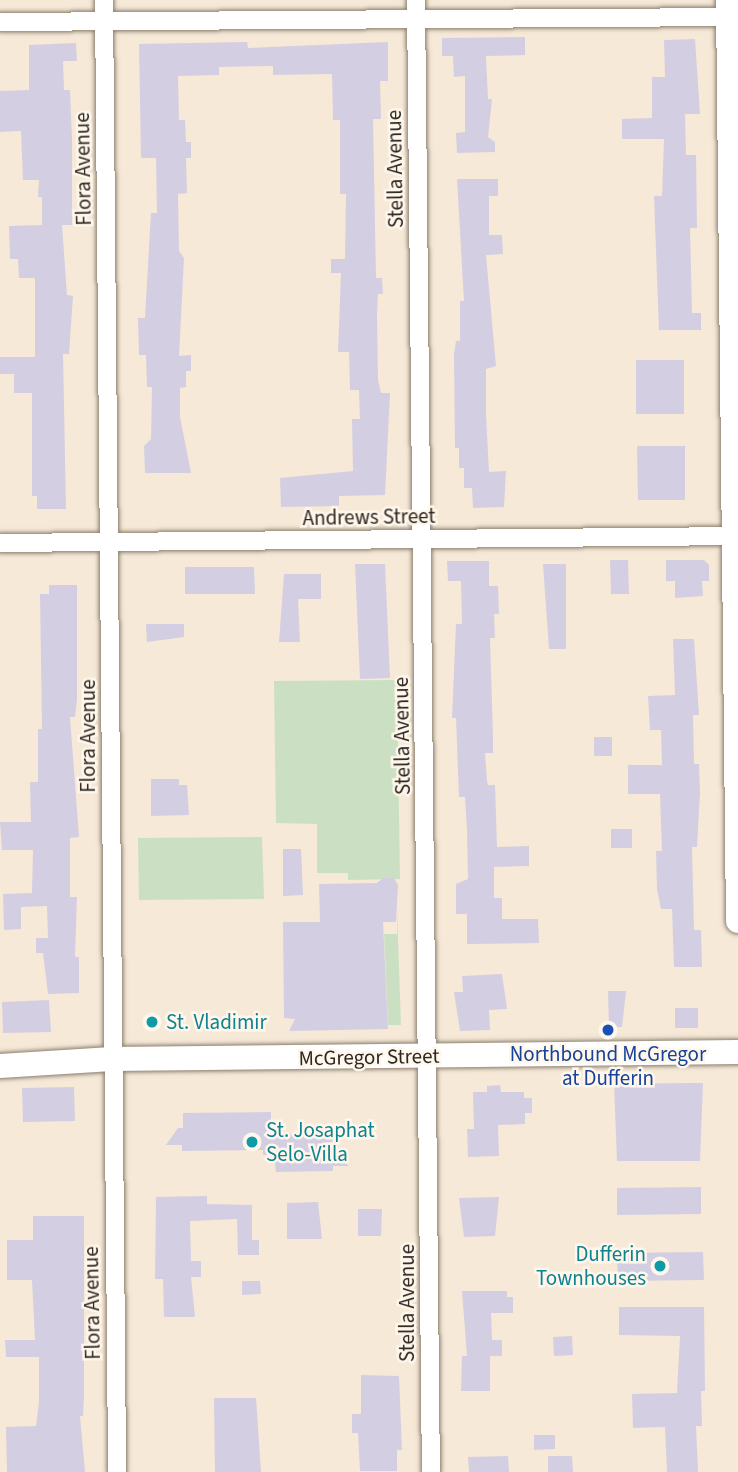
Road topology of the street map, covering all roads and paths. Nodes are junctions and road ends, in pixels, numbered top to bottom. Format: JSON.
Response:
{"nodes":[{"id":1,"x":104,"y":0,"type":"edge"},
{"id":2,"x":416,"y":9,"type":"edge"},
{"id":3,"x":732,"y":11,"type":"edge"},
{"id":4,"x":104,"y":21,"type":"junction"},
{"id":5,"x":0,"y":22,"type":"edge"},
{"id":6,"x":736,"y":536,"type":"edge"},
{"id":7,"x":422,"y":540,"type":"junction"},
{"id":8,"x":109,"y":541,"type":"junction"},
{"id":9,"x":0,"y":543,"type":"edge"},
{"id":10,"x":738,"y":921,"type":"edge"},
{"id":11,"x":738,"y":1052,"type":"edge"},
{"id":12,"x":428,"y":1056,"type":"junction"},
{"id":13,"x":112,"y":1059,"type":"junction"},
{"id":14,"x":0,"y":1066,"type":"edge"},
{"id":15,"x":117,"y":1472,"type":"edge"},
{"id":16,"x":431,"y":1472,"type":"edge"}],
"edges":[{"from":1,"to":4,"type":"street","name":"Flora Avenue"},
{"from":2,"to":3,"type":"street"},
{"from":2,"to":4,"type":"street"},
{"from":2,"to":7,"type":"street","name":"Stella Avenue"},
{"from":3,"to":6,"type":"main road"},
{"from":4,"to":5,"type":"street"},
{"from":4,"to":8,"type":"street","name":"Flora Avenue"},
{"from":6,"to":7,"type":"street","name":"Andrews Street"},
{"from":6,"to":10,"type":"main road"},
{"from":7,"to":8,"type":"street","name":"Andrews Street"},
{"from":7,"to":12,"type":"street","name":"Stella Avenue"},
{"from":8,"to":9,"type":"street","name":"Andrews Street"},
{"from":8,"to":13,"type":"street","name":"Flora Avenue"},
{"from":11,"to":12,"type":"main road","name":"McGregor Street"},
{"from":12,"to":13,"type":"main road","name":"McGregor Street"},
{"from":12,"to":16,"type":"street","name":"Stella Avenue"},
{"from":13,"to":14,"type":"main road","name":"McGregor Street"},
{"from":13,"to":15,"type":"street","name":"Flora Avenue"}]}
